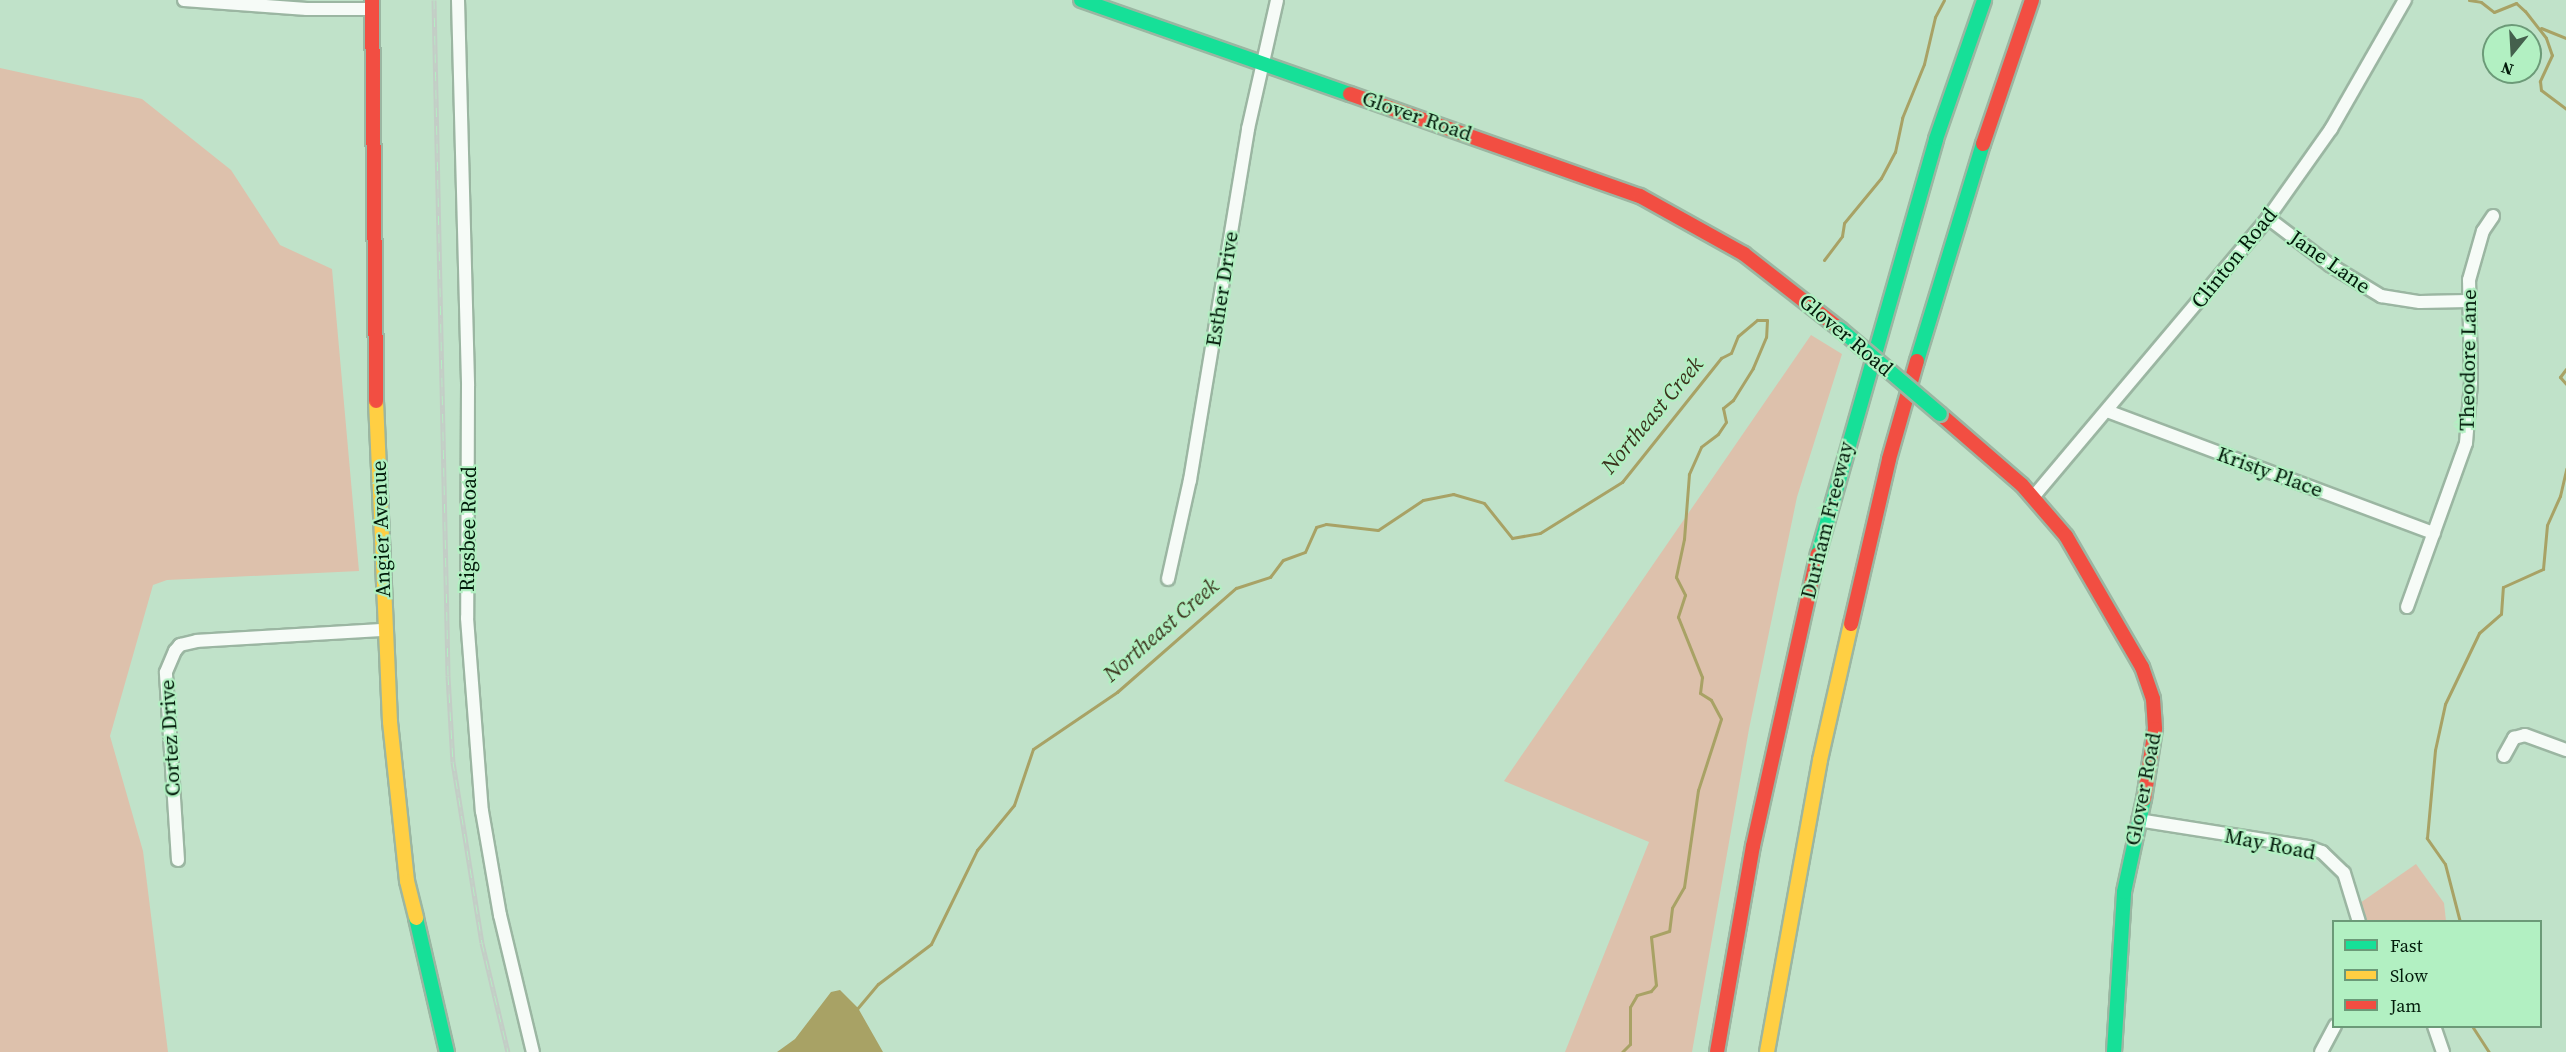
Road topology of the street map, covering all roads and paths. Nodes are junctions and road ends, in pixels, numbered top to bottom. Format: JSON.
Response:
{"nodes":[{"id":1,"x":184,"y":0,"type":"edge"},
{"id":2,"x":458,"y":0,"type":"edge"},
{"id":3,"x":1082,"y":0,"type":"edge"},
{"id":4,"x":1277,"y":0,"type":"edge"},
{"id":5,"x":1984,"y":0,"type":"edge"},
{"id":6,"x":2032,"y":0,"type":"edge"},
{"id":7,"x":2405,"y":0,"type":"edge"},
{"id":8,"x":372,"y":5,"type":"edge"},
{"id":9,"x":1263,"y":63,"type":"junction"},
{"id":10,"x":2493,"y":216,"type":"dead end"},
{"id":11,"x":2268,"y":218,"type":"junction"},
{"id":12,"x":2468,"y":301,"type":"junction"},
{"id":13,"x":2107,"y":411,"type":"junction"},
{"id":14,"x":2034,"y":496,"type":"junction"},
{"id":15,"x":2434,"y":533,"type":"junction"},
{"id":16,"x":1168,"y":579,"type":"dead end"},
{"id":17,"x":2407,"y":607,"type":"dead end"},
{"id":18,"x":384,"y":630,"type":"junction"},
{"id":19,"x":2566,"y":750,"type":"edge"},
{"id":20,"x":2504,"y":756,"type":"dead end"},
{"id":21,"x":2138,"y":820,"type":"junction"},
{"id":22,"x":178,"y":860,"type":"dead end"},
{"id":23,"x":2359,"y":920,"type":"edge"},
{"id":24,"x":2334,"y":1028,"type":"edge"},
{"id":25,"x":2435,"y":1028,"type":"edge"},
{"id":26,"x":1767,"y":1050,"type":"edge"},
{"id":27,"x":447,"y":1052,"type":"edge"},
{"id":28,"x":533,"y":1052,"type":"edge"},
{"id":29,"x":1717,"y":1052,"type":"edge"},
{"id":30,"x":2114,"y":1052,"type":"edge"},
{"id":31,"x":2321,"y":1052,"type":"edge"},
{"id":32,"x":2443,"y":1052,"type":"edge"}],
"edges":[{"from":1,"to":8,"type":"street"},
{"from":2,"to":28,"type":"street","name":"Rigsbee Road"},
{"from":3,"to":9,"type":"main road","name":"Glover Road"},
{"from":4,"to":9,"type":"street","name":"Esther Drive"},
{"from":5,"to":29,"type":"main road","name":"Durham Freeway"},
{"from":6,"to":26,"type":"main road"},
{"from":7,"to":11,"type":"street","name":"Clinton Road"},
{"from":8,"to":18,"type":"main road","name":"Angier Avenue"},
{"from":9,"to":14,"type":"main road","name":"Glover Road","bridge":true},
{"from":9,"to":16,"type":"street","name":"Esther Drive"},
{"from":10,"to":12,"type":"street","name":"Theodore Lane"},
{"from":11,"to":12,"type":"street","name":"Jane Lane"},
{"from":11,"to":13,"type":"street","name":"Clinton Road"},
{"from":12,"to":15,"type":"street","name":"Theodore Lane"},
{"from":13,"to":14,"type":"street","name":"Clinton Road"},
{"from":13,"to":15,"type":"street","name":"Kristy Place"},
{"from":14,"to":21,"type":"main road","name":"Glover Road"},
{"from":15,"to":17,"type":"street","name":"Theodore Lane"},
{"from":18,"to":22,"type":"street","name":"Cortez Drive"},
{"from":18,"to":27,"type":"main road","name":"Angier Avenue"},
{"from":19,"to":20,"type":"street"},
{"from":21,"to":23,"type":"street","name":"May Road"},
{"from":21,"to":30,"type":"main road","name":"Glover Road"},
{"from":24,"to":31,"type":"street"},
{"from":25,"to":32,"type":"street"}]}
